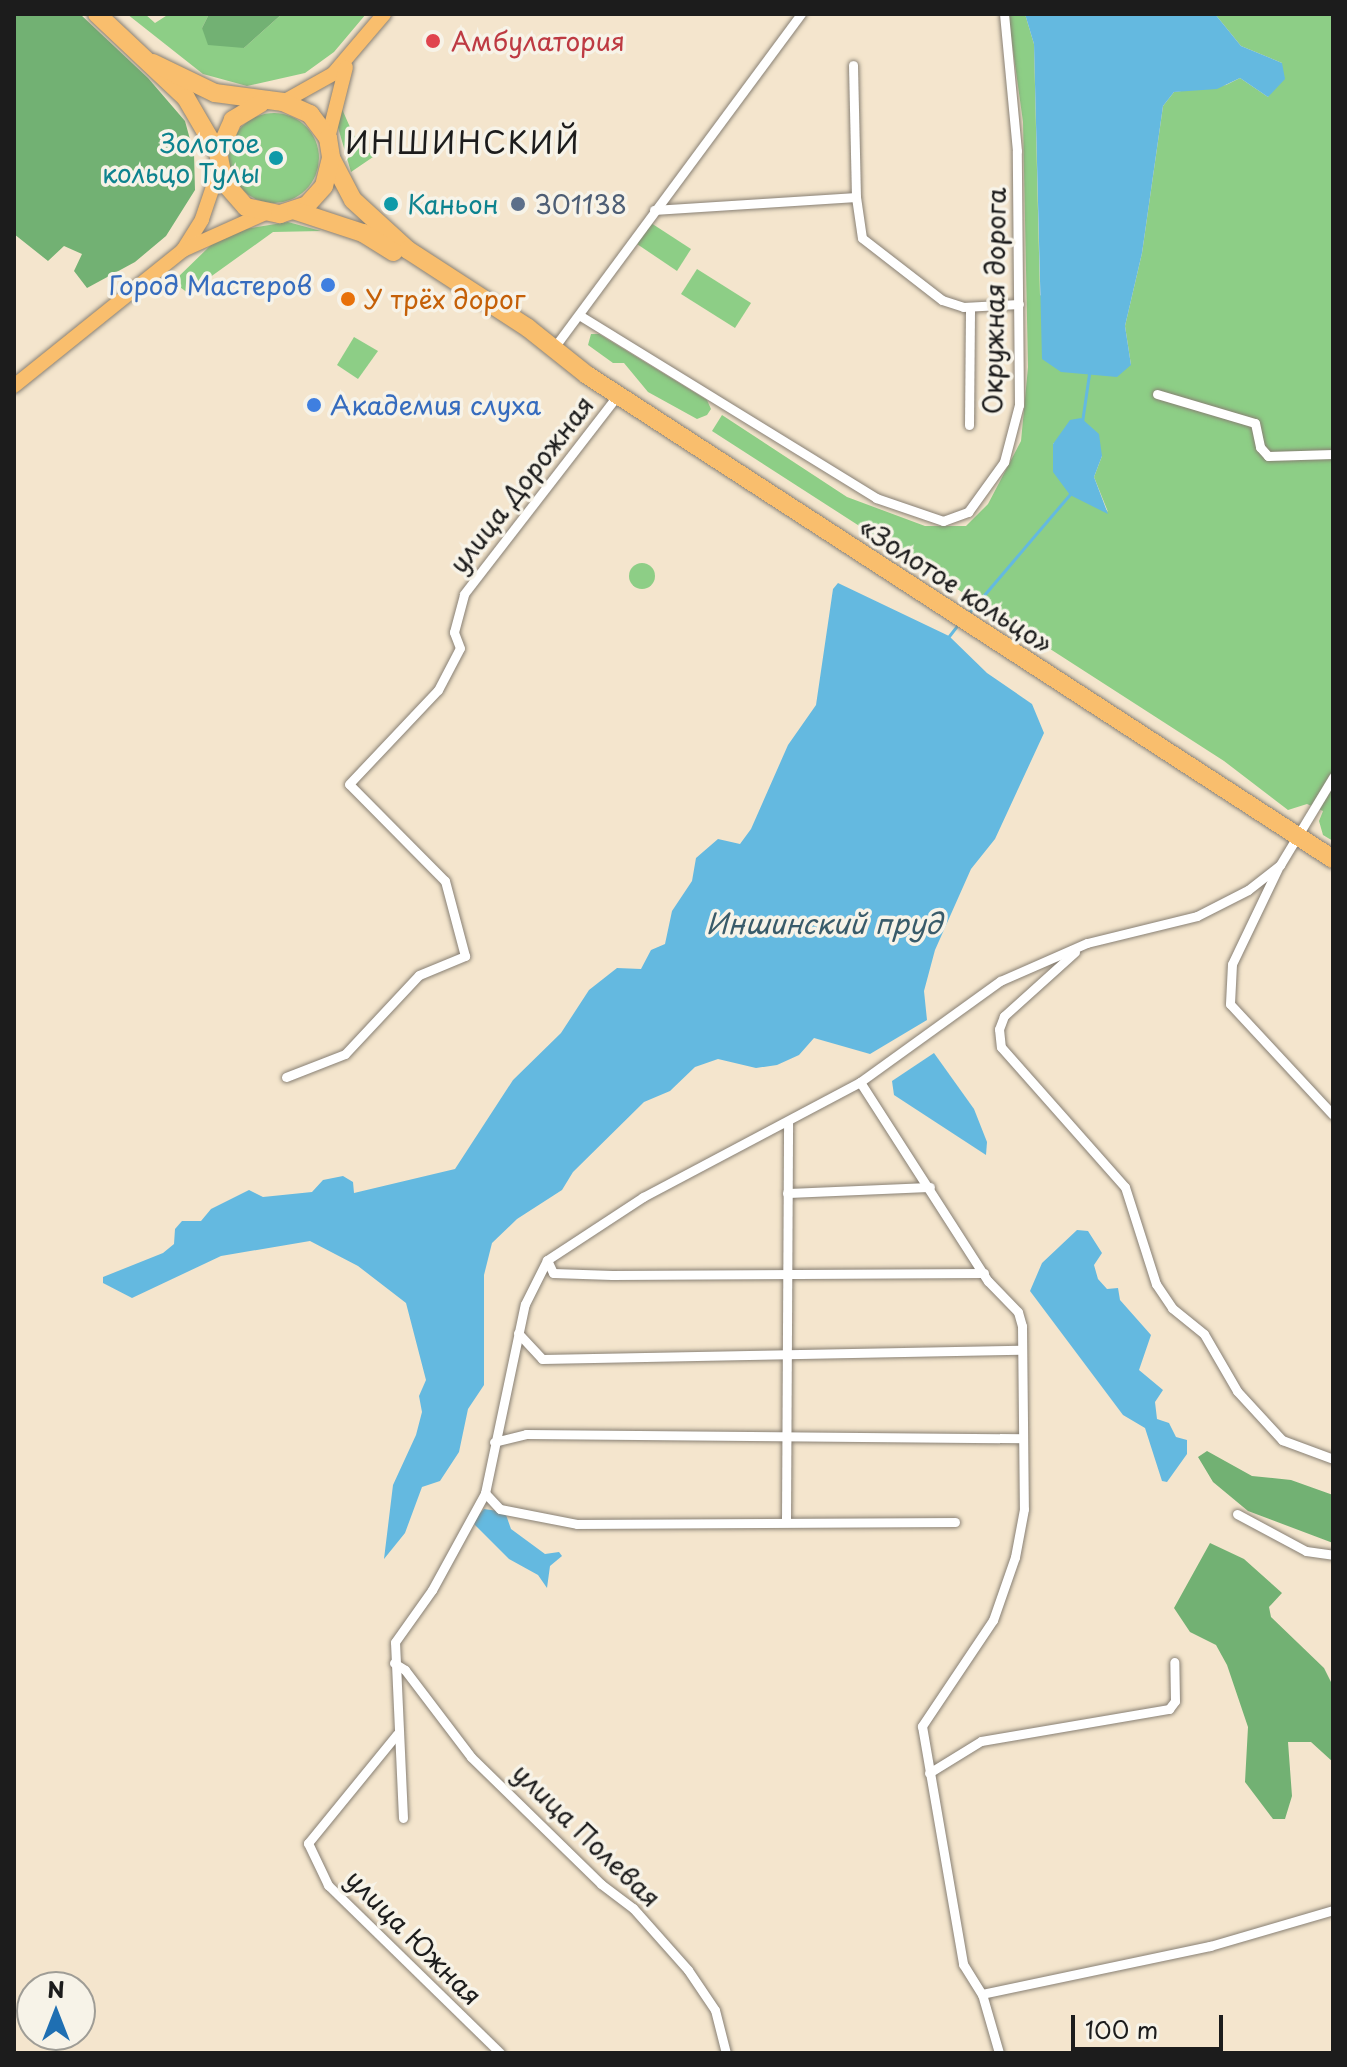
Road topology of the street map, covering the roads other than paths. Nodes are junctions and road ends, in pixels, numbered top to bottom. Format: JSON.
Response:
{"nodes":[{"id":1,"x":97,"y":14,"type":"edge"},
{"id":2,"x":384,"y":14,"type":"edge"},
{"id":3,"x":801,"y":14,"type":"edge"},
{"id":4,"x":1004,"y":14,"type":"edge"},
{"id":5,"x":354,"y":53,"type":"junction"},
{"id":6,"x":153,"y":63,"type":"junction"},
{"id":7,"x":853,"y":65,"type":"dead end"},
{"id":8,"x":283,"y":102,"type":"junction"},
{"id":9,"x":261,"y":103,"type":"junction"},
{"id":10,"x":328,"y":138,"type":"junction"},
{"id":11,"x":218,"y":161,"type":"junction"},
{"id":12,"x":330,"y":166,"type":"junction"},
{"id":13,"x":856,"y":197,"type":"junction"},
{"id":14,"x":654,"y":210,"type":"junction"},
{"id":15,"x":296,"y":211,"type":"junction"},
{"id":16,"x":263,"y":214,"type":"junction"},
{"id":17,"x":183,"y":250,"type":"junction"},
{"id":18,"x":1019,"y":304,"type":"junction"},
{"id":19,"x":970,"y":307,"type":"junction"},
{"id":20,"x":579,"y":315,"type":"junction"},
{"id":21,"x":548,"y":348,"type":"junction"},
{"id":22,"x":14,"y":386,"type":"edge"},
{"id":23,"x":1157,"y":394,"type":"dead end"},
{"id":24,"x":618,"y":395,"type":"junction"},
{"id":25,"x":969,"y":425,"type":"dead end"},
{"id":26,"x":1333,"y":454,"type":"edge"},
{"id":27,"x":1333,"y":777,"type":"edge"},
{"id":28,"x":1300,"y":838,"type":"junction"},
{"id":29,"x":1333,"y":859,"type":"edge"},
{"id":30,"x":1280,"y":865,"type":"junction"},
{"id":31,"x":1087,"y":943,"type":"junction"},
{"id":32,"x":286,"y":1077,"type":"dead end"},
{"id":33,"x":860,"y":1082,"type":"junction"},
{"id":34,"x":1333,"y":1115,"type":"edge"},
{"id":35,"x":788,"y":1122,"type":"junction"},
{"id":36,"x":930,"y":1187,"type":"junction"},
{"id":37,"x":787,"y":1193,"type":"junction"},
{"id":38,"x":547,"y":1260,"type":"junction"},
{"id":39,"x":984,"y":1273,"type":"junction"},
{"id":40,"x":787,"y":1274,"type":"junction"},
{"id":41,"x":518,"y":1333,"type":"junction"},
{"id":42,"x":1020,"y":1350,"type":"junction"},
{"id":43,"x":786,"y":1357,"type":"junction"},
{"id":44,"x":1023,"y":1438,"type":"junction"},
{"id":45,"x":786,"y":1439,"type":"junction"},
{"id":46,"x":494,"y":1442,"type":"junction"},
{"id":47,"x":1333,"y":1459,"type":"edge"},
{"id":48,"x":485,"y":1493,"type":"junction"},
{"id":49,"x":1237,"y":1514,"type":"dead end"},
{"id":50,"x":786,"y":1521,"type":"junction"},
{"id":51,"x":955,"y":1522,"type":"dead end"},
{"id":52,"x":1333,"y":1555,"type":"edge"},
{"id":53,"x":1174,"y":1662,"type":"dead end"},
{"id":54,"x":394,"y":1663,"type":"junction"},
{"id":55,"x":397,"y":1733,"type":"junction"},
{"id":56,"x":929,"y":1773,"type":"junction"},
{"id":57,"x":403,"y":1818,"type":"dead end"},
{"id":58,"x":1333,"y":1910,"type":"edge"},
{"id":59,"x":982,"y":1994,"type":"junction"},
{"id":60,"x":500,"y":2053,"type":"edge"},
{"id":61,"x":726,"y":2053,"type":"edge"},
{"id":62,"x":999,"y":2053,"type":"edge"}],
"edges":[{"from":1,"to":6,"type":"highway"},
{"from":2,"to":5,"type":"main road"},
{"from":3,"to":14,"type":"street"},
{"from":4,"to":18,"type":"street","name":"Окружная дорога"},
{"from":5,"to":8,"type":"main road"},
{"from":5,"to":10,"type":"main road"},
{"from":6,"to":9,"type":"highway"},
{"from":6,"to":11,"type":"highway"},
{"from":7,"to":13,"type":"street"},
{"from":8,"to":9,"type":"highway"},
{"from":8,"to":10,"type":"highway"},
{"from":9,"to":11,"type":"highway"},
{"from":10,"to":12,"type":"highway","name":"«Золотое кольцо»"},
{"from":11,"to":16,"type":"highway"},
{"from":11,"to":17,"type":"main road"},
{"from":12,"to":15,"type":"highway"},
{"from":12,"to":21,"type":"highway","name":"«Золотое кольцо»"},
{"from":13,"to":14,"type":"street"},
{"from":13,"to":19,"type":"street"},
{"from":14,"to":20,"type":"street"},
{"from":15,"to":16,"type":"highway","name":"«Золотое кольцо»"},
{"from":15,"to":21,"type":"highway","name":"«Золотое кольцо»"},
{"from":16,"to":17,"type":"main road"},
{"from":17,"to":22,"type":"main road"},
{"from":18,"to":19,"type":"street"},
{"from":18,"to":20,"type":"street","name":"Окружная дорога"},
{"from":19,"to":25,"type":"street"},
{"from":20,"to":21,"type":"street"},
{"from":21,"to":24,"type":"highway","name":"«Золотое кольцо»"},
{"from":23,"to":26,"type":"street"},
{"from":24,"to":28,"type":"highway","name":"«Золотое кольцо»"},
{"from":24,"to":32,"type":"street","name":"улица Дорожная"},
{"from":27,"to":28,"type":"street"},
{"from":28,"to":29,"type":"highway","name":"«Золотое кольцо»"},
{"from":28,"to":30,"type":"street"},
{"from":30,"to":31,"type":"street"},
{"from":30,"to":34,"type":"street"},
{"from":31,"to":33,"type":"street"},
{"from":31,"to":47,"type":"street"},
{"from":33,"to":35,"type":"street"},
{"from":33,"to":36,"type":"street"},
{"from":35,"to":37,"type":"street"},
{"from":35,"to":38,"type":"street"},
{"from":36,"to":37,"type":"street"},
{"from":36,"to":39,"type":"street"},
{"from":37,"to":40,"type":"street"},
{"from":38,"to":40,"type":"street"},
{"from":38,"to":41,"type":"street"},
{"from":39,"to":40,"type":"street"},
{"from":39,"to":42,"type":"street"},
{"from":40,"to":43,"type":"street"},
{"from":41,"to":43,"type":"street"},
{"from":41,"to":46,"type":"street"},
{"from":42,"to":43,"type":"street"},
{"from":42,"to":44,"type":"street"},
{"from":43,"to":45,"type":"street"},
{"from":44,"to":45,"type":"street"},
{"from":44,"to":56,"type":"street"},
{"from":45,"to":46,"type":"street"},
{"from":45,"to":50,"type":"street"},
{"from":46,"to":48,"type":"street"},
{"from":48,"to":50,"type":"street"},
{"from":48,"to":54,"type":"street"},
{"from":49,"to":52,"type":"street"},
{"from":50,"to":51,"type":"street"},
{"from":53,"to":56,"type":"street"},
{"from":54,"to":55,"type":"street"},
{"from":54,"to":61,"type":"street","name":"улица Полевая"},
{"from":55,"to":57,"type":"street"},
{"from":55,"to":60,"type":"street","name":"улица Южная"},
{"from":56,"to":59,"type":"street"},
{"from":58,"to":59,"type":"street"},
{"from":59,"to":62,"type":"street"}]}
